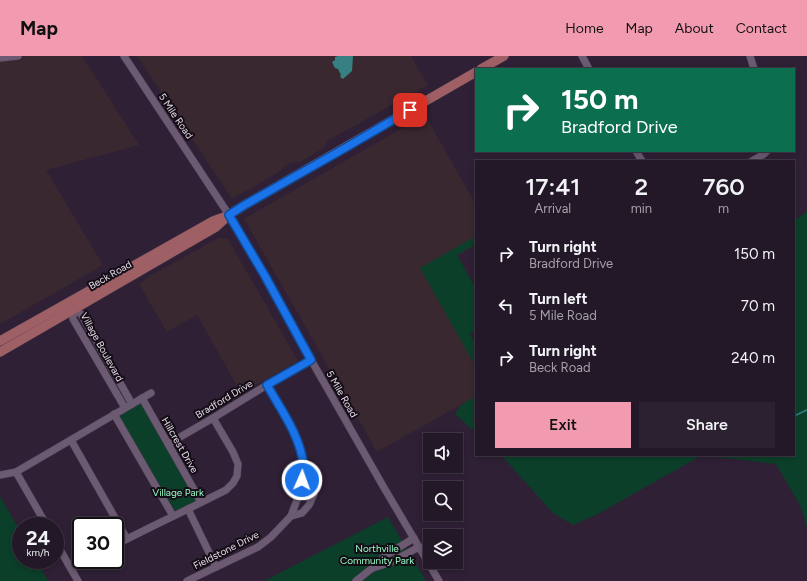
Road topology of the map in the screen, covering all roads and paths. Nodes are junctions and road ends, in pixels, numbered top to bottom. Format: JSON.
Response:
{"nodes":[{"id":1,"x":18,"y":56,"type":"edge"},
{"id":2,"x":124,"y":56,"type":"edge"},
{"id":3,"x":504,"y":56,"type":"edge"},
{"id":4,"x":582,"y":56,"type":"edge"},
{"id":5,"x":750,"y":56,"type":"edge"},
{"id":6,"x":0,"y":58,"type":"edge"},
{"id":7,"x":484,"y":68,"type":"edge"},
{"id":8,"x":588,"y":68,"type":"edge"},
{"id":9,"x":754,"y":68,"type":"edge"},
{"id":10,"x":475,"y":73,"type":"edge"},
{"id":11,"x":766,"y":152,"type":"edge"},
{"id":12,"x":754,"y":160,"type":"edge"},
{"id":13,"x":229,"y":215,"type":"junction"},
{"id":14,"x":69,"y":307,"type":"junction"},
{"id":15,"x":0,"y":341,"type":"edge"},
{"id":16,"x":0,"y":352,"type":"edge"},
{"id":17,"x":311,"y":360,"type":"junction"},
{"id":18,"x":267,"y":385,"type":"junction"},
{"id":19,"x":151,"y":393,"type":"dead end"},
{"id":20,"x":142,"y":398,"type":"junction"},
{"id":21,"x":132,"y":404,"type":"junction"},
{"id":22,"x":125,"y":408,"type":"junction"},
{"id":23,"x":114,"y":414,"type":"junction"},
{"id":24,"x":214,"y":418,"type":"junction"},
{"id":25,"x":71,"y":440,"type":"junction"},
{"id":26,"x":168,"y":444,"type":"junction"},
{"id":27,"x":304,"y":469,"type":"junction"},
{"id":28,"x":16,"y":472,"type":"junction"},
{"id":29,"x":0,"y":475,"type":"edge"},
{"id":30,"x":201,"y":502,"type":"junction"},
{"id":31,"x":188,"y":510,"type":"junction"},
{"id":32,"x":173,"y":516,"type":"junction"},
{"id":33,"x":291,"y":516,"type":"junction"},
{"id":34,"x":42,"y":517,"type":"edge"},
{"id":35,"x":414,"y":538,"type":"junction"},
{"id":36,"x":128,"y":539,"type":"junction"},
{"id":37,"x":124,"y":541,"type":"edge"},
{"id":38,"x":419,"y":547,"type":"junction"},
{"id":39,"x":64,"y":557,"type":"edge"},
{"id":40,"x":216,"y":567,"type":"junction"},
{"id":41,"x":71,"y":569,"type":"joint"},
{"id":42,"x":371,"y":569,"type":"junction"},
{"id":43,"x":78,"y":581,"type":"edge"},
{"id":44,"x":187,"y":581,"type":"edge"},
{"id":45,"x":356,"y":581,"type":"edge"},
{"id":46,"x":439,"y":581,"type":"edge"}],
"edges":[{"from":1,"to":6,"type":"street"},
{"from":2,"to":13,"type":"street","name":"5 Mile Road"},
{"from":3,"to":7,"type":"main road"},
{"from":4,"to":8,"type":"street"},
{"from":5,"to":9,"type":"street"},
{"from":10,"to":13,"type":"main road","name":"Beck Road"},
{"from":11,"to":12,"type":"street"},
{"from":13,"to":14,"type":"main road","name":"Beck Road"},
{"from":13,"to":17,"type":"street","name":"5 Mile Road"},
{"from":14,"to":15,"type":"main road","name":"Beck Road"},
{"from":14,"to":16,"type":"main road","name":"Beck Road"},
{"from":14,"to":21,"type":"street","name":"Village Boulevard"},
{"from":14,"to":22,"type":"street","name":"Village Boulevard"},
{"from":17,"to":18,"type":"street","name":"Bradford Drive"},
{"from":17,"to":35,"type":"street","name":"5 Mile Road"},
{"from":18,"to":24,"type":"street","name":"Bradford Drive"},
{"from":18,"to":27,"type":"street","name":"Fieldstone Drive"},
{"from":19,"to":20,"type":"street"},
{"from":20,"to":21,"type":"street"},
{"from":20,"to":26,"type":"street","name":"Hillcrest Drive"},
{"from":21,"to":22,"type":"street"},
{"from":22,"to":23,"type":"street"},
{"from":23,"to":25,"type":"street"},
{"from":23,"to":32,"type":"street"},
{"from":24,"to":26,"type":"street","name":"Bradford Drive"},
{"from":24,"to":30,"type":"street"},
{"from":25,"to":28,"type":"street"},
{"from":25,"to":36,"type":"street"},
{"from":26,"to":30,"type":"street","name":"Hillcrest Drive"},
{"from":27,"to":33,"type":"street","name":"Fieldstone Drive"},
{"from":27,"to":33,"type":"street"},
{"from":28,"to":29,"type":"street"},
{"from":28,"to":34,"type":"street"},
{"from":30,"to":31,"type":"street"},
{"from":31,"to":32,"type":"street"},
{"from":31,"to":40,"type":"street"},
{"from":32,"to":36,"type":"street"},
{"from":33,"to":40,"type":"street","name":"Fieldstone Drive"},
{"from":35,"to":38,"type":"street","name":"5 Mile Road"},
{"from":35,"to":42,"type":"street"},
{"from":36,"to":37,"type":"street"},
{"from":38,"to":42,"type":"street"},
{"from":38,"to":46,"type":"street","name":"5 Mile Road"},
{"from":39,"to":41,"type":"street"},
{"from":40,"to":44,"type":"street","name":"Fieldstone Drive"},
{"from":41,"to":43,"type":"street"},
{"from":42,"to":45,"type":"street"}]}
